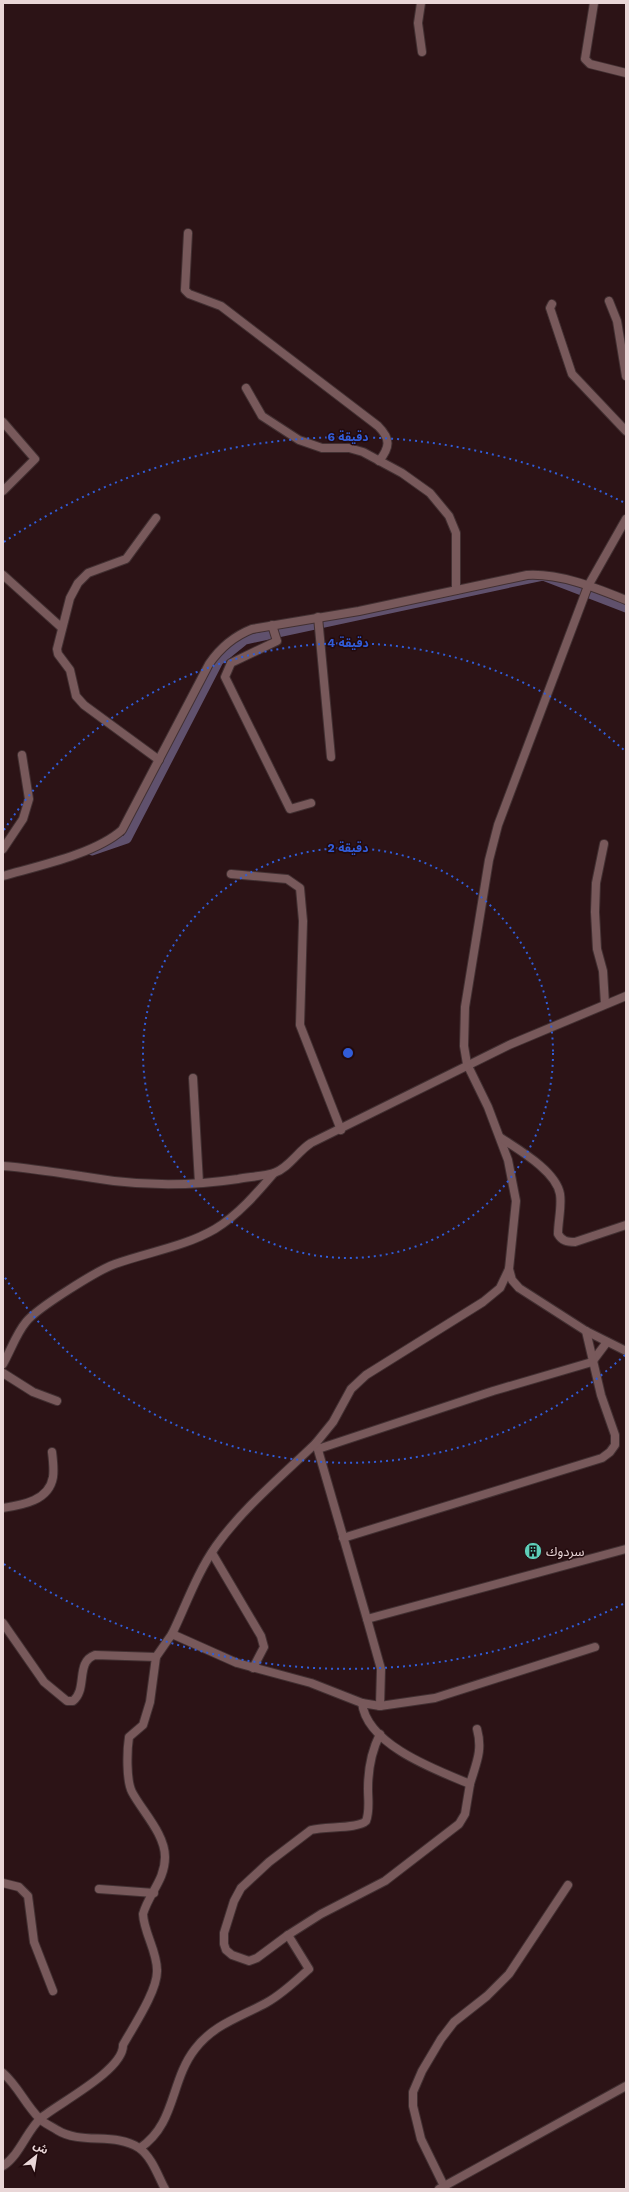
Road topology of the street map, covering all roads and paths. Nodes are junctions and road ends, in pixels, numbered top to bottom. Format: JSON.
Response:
{"nodes":[{"id":1,"x":421,"y":3,"type":"edge"},
{"id":2,"x":594,"y":3,"type":"edge"},
{"id":3,"x":422,"y":52,"type":"dead end"},
{"id":4,"x":626,"y":73,"type":"edge"},
{"id":5,"x":188,"y":233,"type":"dead end"},
{"id":6,"x":608,"y":301,"type":"dead end"},
{"id":7,"x":552,"y":304,"type":"dead end"},
{"id":8,"x":626,"y":376,"type":"edge"},
{"id":9,"x":246,"y":388,"type":"dead end"},
{"id":10,"x":3,"y":422,"type":"edge"},
{"id":11,"x":626,"y":431,"type":"edge"},
{"id":12,"x":379,"y":461,"type":"junction"},
{"id":13,"x":3,"y":491,"type":"edge"},
{"id":14,"x":156,"y":518,"type":"dead end"},
{"id":15,"x":626,"y":519,"type":"edge"},
{"id":16,"x":3,"y":575,"type":"edge"},
{"id":17,"x":588,"y":586,"type":"junction"},
{"id":18,"x":456,"y":590,"type":"junction"},
{"id":19,"x":626,"y":600,"type":"edge"},
{"id":20,"x":318,"y":617,"type":"junction"},
{"id":21,"x":272,"y":625,"type":"junction"},
{"id":22,"x":62,"y":628,"type":"junction"},
{"id":23,"x":22,"y":755,"type":"dead end"},
{"id":24,"x":331,"y":757,"type":"dead end"},
{"id":25,"x":159,"y":760,"type":"junction"},
{"id":26,"x":311,"y":803,"type":"dead end"},
{"id":27,"x":604,"y":844,"type":"dead end"},
{"id":28,"x":3,"y":849,"type":"edge"},
{"id":29,"x":231,"y":874,"type":"dead end"},
{"id":30,"x":3,"y":876,"type":"edge"},
{"id":31,"x":626,"y":996,"type":"edge"},
{"id":32,"x":605,"y":1004,"type":"junction"},
{"id":33,"x":467,"y":1064,"type":"junction"},
{"id":34,"x":193,"y":1078,"type":"dead end"},
{"id":35,"x":341,"y":1130,"type":"junction"},
{"id":36,"x":501,"y":1138,"type":"junction"},
{"id":37,"x":3,"y":1166,"type":"edge"},
{"id":38,"x":274,"y":1173,"type":"junction"},
{"id":39,"x":199,"y":1183,"type":"junction"},
{"id":40,"x":626,"y":1225,"type":"edge"},
{"id":41,"x":509,"y":1269,"type":"junction"},
{"id":42,"x":586,"y":1330,"type":"junction"},
{"id":43,"x":607,"y":1342,"type":"junction"},
{"id":44,"x":626,"y":1351,"type":"edge"},
{"id":45,"x":592,"y":1362,"type":"junction"},
{"id":46,"x":3,"y":1364,"type":"edge"},
{"id":47,"x":3,"y":1373,"type":"edge"},
{"id":48,"x":57,"y":1401,"type":"dead end"},
{"id":49,"x":317,"y":1446,"type":"junction"},
{"id":50,"x":52,"y":1452,"type":"dead end"},
{"id":51,"x":3,"y":1508,"type":"edge"},
{"id":52,"x":343,"y":1538,"type":"junction"},
{"id":53,"x":626,"y":1549,"type":"edge"},
{"id":54,"x":212,"y":1553,"type":"junction"},
{"id":55,"x":367,"y":1620,"type":"junction"},
{"id":56,"x":3,"y":1623,"type":"edge"},
{"id":57,"x":172,"y":1634,"type":"junction"},
{"id":58,"x":595,"y":1647,"type":"dead end"},
{"id":59,"x":156,"y":1657,"type":"junction"},
{"id":60,"x":253,"y":1668,"type":"junction"},
{"id":61,"x":362,"y":1703,"type":"junction"},
{"id":62,"x":380,"y":1706,"type":"junction"},
{"id":63,"x":477,"y":1729,"type":"dead end"},
{"id":64,"x":380,"y":1734,"type":"junction"},
{"id":65,"x":470,"y":1784,"type":"junction"},
{"id":66,"x":3,"y":1883,"type":"edge"},
{"id":67,"x":568,"y":1885,"type":"dead end"},
{"id":68,"x":99,"y":1890,"type":"dead end"},
{"id":69,"x":154,"y":1893,"type":"junction"},
{"id":70,"x":288,"y":1935,"type":"junction"},
{"id":71,"x":53,"y":1991,"type":"dead end"},
{"id":72,"x":3,"y":2072,"type":"edge"},
{"id":73,"x":626,"y":2086,"type":"edge"},
{"id":74,"x":40,"y":2119,"type":"junction"},
{"id":75,"x":140,"y":2148,"type":"junction"},
{"id":76,"x":3,"y":2166,"type":"edge"},
{"id":77,"x":442,"y":2188,"type":"edge"},
{"id":78,"x":165,"y":2189,"type":"edge"}],
"edges":[{"from":1,"to":3,"type":"street"},
{"from":2,"to":4,"type":"street"},
{"from":5,"to":12,"type":"street"},
{"from":6,"to":8,"type":"street"},
{"from":7,"to":11,"type":"street"},
{"from":9,"to":12,"type":"street"},
{"from":10,"to":13,"type":"street"},
{"from":12,"to":18,"type":"street"},
{"from":14,"to":22,"type":"street"},
{"from":15,"to":17,"type":"street"},
{"from":16,"to":22,"type":"street"},
{"from":17,"to":18,"type":"street"},
{"from":17,"to":19,"type":"street"},
{"from":17,"to":33,"type":"street"},
{"from":18,"to":20,"type":"street"},
{"from":20,"to":21,"type":"street"},
{"from":20,"to":24,"type":"street"},
{"from":21,"to":25,"type":"street"},
{"from":21,"to":26,"type":"street"},
{"from":22,"to":25,"type":"street"},
{"from":23,"to":28,"type":"street"},
{"from":25,"to":30,"type":"street"},
{"from":27,"to":32,"type":"street"},
{"from":29,"to":35,"type":"street"},
{"from":31,"to":32,"type":"street"},
{"from":32,"to":33,"type":"street"},
{"from":33,"to":35,"type":"street"},
{"from":33,"to":36,"type":"street"},
{"from":34,"to":39,"type":"street"},
{"from":35,"to":38,"type":"street"},
{"from":36,"to":40,"type":"street"},
{"from":36,"to":41,"type":"street"},
{"from":37,"to":39,"type":"street"},
{"from":38,"to":39,"type":"street"},
{"from":38,"to":46,"type":"street"},
{"from":41,"to":42,"type":"street"},
{"from":41,"to":49,"type":"street"},
{"from":42,"to":43,"type":"street"},
{"from":42,"to":45,"type":"street"},
{"from":43,"to":44,"type":"street"},
{"from":43,"to":45,"type":"street"},
{"from":45,"to":49,"type":"street"},
{"from":45,"to":52,"type":"street"},
{"from":47,"to":48,"type":"street"},
{"from":49,"to":52,"type":"street"},
{"from":49,"to":54,"type":"street"},
{"from":50,"to":51,"type":"street"},
{"from":52,"to":55,"type":"street"},
{"from":53,"to":55,"type":"street"},
{"from":54,"to":57,"type":"street"},
{"from":54,"to":60,"type":"street"},
{"from":55,"to":62,"type":"street"},
{"from":56,"to":59,"type":"street"},
{"from":57,"to":59,"type":"street"},
{"from":57,"to":60,"type":"street"},
{"from":58,"to":62,"type":"street"},
{"from":59,"to":69,"type":"street"},
{"from":60,"to":61,"type":"street"},
{"from":61,"to":62,"type":"street"},
{"from":61,"to":64,"type":"street"},
{"from":63,"to":65,"type":"street"},
{"from":64,"to":65,"type":"street"},
{"from":64,"to":70,"type":"street"},
{"from":65,"to":70,"type":"street"},
{"from":66,"to":71,"type":"street"},
{"from":67,"to":77,"type":"street"},
{"from":68,"to":69,"type":"street"},
{"from":69,"to":74,"type":"street"},
{"from":70,"to":75,"type":"street"},
{"from":72,"to":74,"type":"street"},
{"from":73,"to":77,"type":"street"},
{"from":74,"to":75,"type":"street"},
{"from":74,"to":76,"type":"street"},
{"from":75,"to":78,"type":"street"}]}
